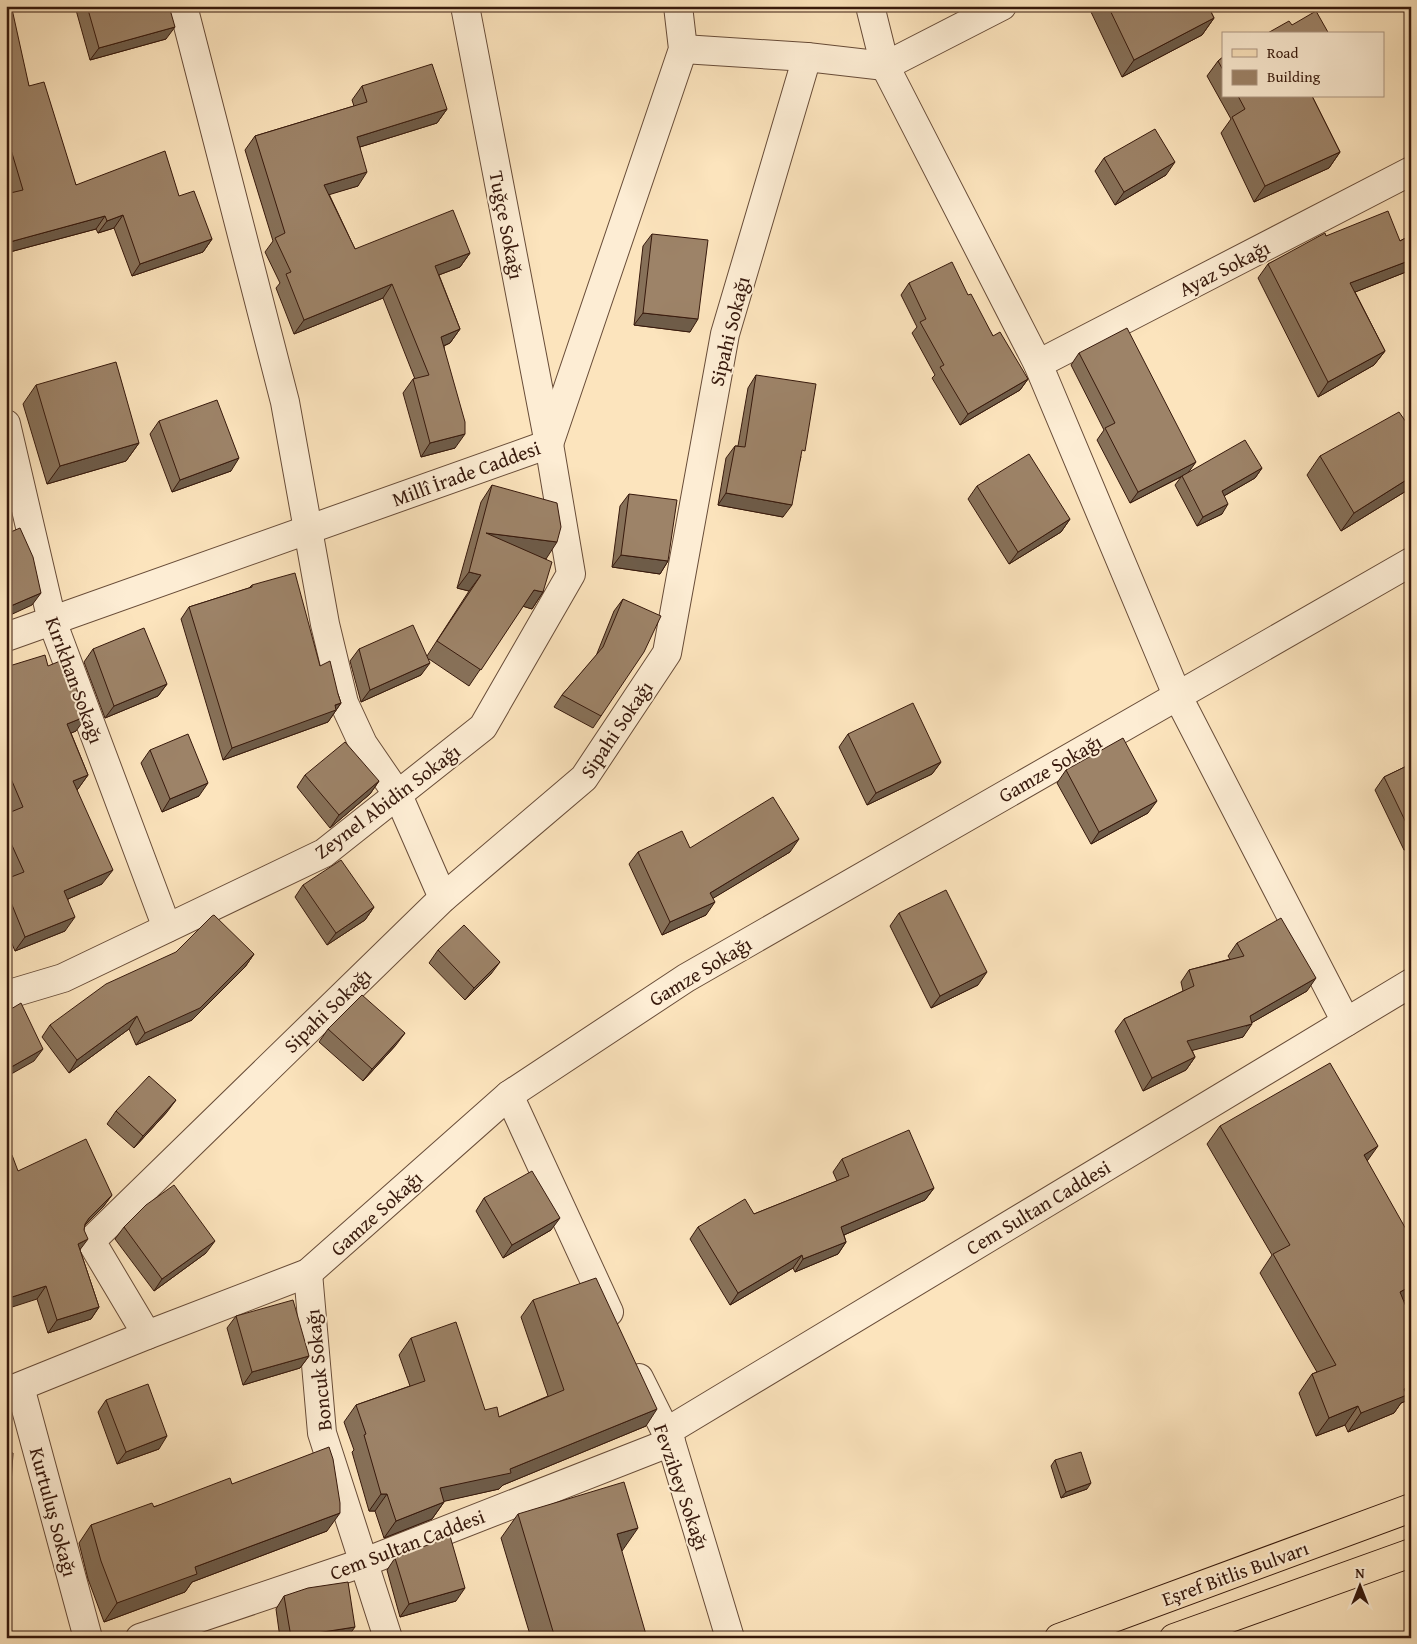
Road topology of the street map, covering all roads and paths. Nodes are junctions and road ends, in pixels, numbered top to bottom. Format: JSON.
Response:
{"nodes":[{"id":1,"x":183,"y":6,"type":"edge"},
{"id":2,"x":465,"y":6,"type":"edge"},
{"id":3,"x":678,"y":6,"type":"edge"},
{"id":4,"x":870,"y":6,"type":"edge"},
{"id":5,"x":1002,"y":6,"type":"edge"},
{"id":6,"x":683,"y":50,"type":"junction"},
{"id":7,"x":807,"y":57,"type":"junction"},
{"id":8,"x":885,"y":66,"type":"junction"},
{"id":9,"x":1411,"y":171,"type":"edge"},
{"id":10,"x":1038,"y":364,"type":"junction"},
{"id":11,"x":6,"y":424,"type":"edge"},
{"id":12,"x":549,"y":444,"type":"junction"},
{"id":13,"x":308,"y":530,"type":"junction"},
{"id":14,"x":1411,"y":562,"type":"edge"},
{"id":15,"x":52,"y":621,"type":"junction"},
{"id":16,"x":6,"y":637,"type":"edge"},
{"id":17,"x":1177,"y":695,"type":"junction"},
{"id":18,"x":398,"y":795,"type":"junction"},
{"id":19,"x":443,"y":898,"type":"junction"},
{"id":20,"x":167,"y":928,"type":"junction"},
{"id":21,"x":1411,"y":983,"type":"edge"},
{"id":22,"x":6,"y":995,"type":"edge"},
{"id":23,"x":1346,"y":1022,"type":"junction"},
{"id":24,"x":509,"y":1095,"type":"junction"},
{"id":25,"x":308,"y":1273,"type":"junction"},
{"id":26,"x":618,"y":1332,"type":"edge"},
{"id":27,"x":147,"y":1335,"type":"junction"},
{"id":28,"x":630,"y":1357,"type":"edge"},
{"id":29,"x":13,"y":1389,"type":"edge"},
{"id":30,"x":668,"y":1437,"type":"junction"},
{"id":31,"x":1411,"y":1508,"type":"edge"},
{"id":32,"x":1411,"y":1552,"type":"edge"},
{"id":33,"x":364,"y":1562,"type":"junction"},
{"id":34,"x":88,"y":1638,"type":"edge"},
{"id":35,"x":140,"y":1638,"type":"edge"},
{"id":36,"x":388,"y":1638,"type":"edge"},
{"id":37,"x":730,"y":1638,"type":"edge"},
{"id":38,"x":1059,"y":1638,"type":"edge"},
{"id":39,"x":1174,"y":1638,"type":"edge"}],
"edges":[{"from":1,"to":13,"type":"street"},
{"from":2,"to":12,"type":"street","name":"Tuğçe Sokağı"},
{"from":3,"to":6,"type":"street","name":"Millî İrade Caddesi"},
{"from":4,"to":8,"type":"street"},
{"from":5,"to":8,"type":"street"},
{"from":6,"to":7,"type":"street"},
{"from":6,"to":12,"type":"street","name":"Millî İrade Caddesi"},
{"from":7,"to":8,"type":"street"},
{"from":7,"to":19,"type":"street","name":"Sipahi Sokağı"},
{"from":8,"to":10,"type":"street"},
{"from":9,"to":10,"type":"street","name":"Ayaz Sokağı"},
{"from":10,"to":17,"type":"street"},
{"from":11,"to":15,"type":"street","name":"Kırıkhan Sokağı"},
{"from":12,"to":13,"type":"street","name":"Millî İrade Caddesi"},
{"from":12,"to":18,"type":"street","name":"Zeynel Abidin Sokağı"},
{"from":13,"to":15,"type":"street","name":"Millî İrade Caddesi"},
{"from":13,"to":18,"type":"street"},
{"from":14,"to":17,"type":"street","name":"Gamze Sokağı"},
{"from":15,"to":16,"type":"street","name":"Millî İrade Caddesi"},
{"from":15,"to":20,"type":"street","name":"Kırıkhan Sokağı"},
{"from":17,"to":23,"type":"street"},
{"from":17,"to":24,"type":"street","name":"Gamze Sokağı"},
{"from":18,"to":19,"type":"street"},
{"from":18,"to":20,"type":"street","name":"Zeynel Abidin Sokağı"},
{"from":19,"to":27,"type":"street","name":"Sipahi Sokağı"},
{"from":20,"to":22,"type":"street","name":"Zeynel Abidin Sokağı"},
{"from":21,"to":23,"type":"street","name":"Cem Sultan Caddesi"},
{"from":23,"to":30,"type":"street","name":"Cem Sultan Caddesi"},
{"from":24,"to":25,"type":"street","name":"Gamze Sokağı"},
{"from":24,"to":26,"type":"street"},
{"from":25,"to":27,"type":"street","name":"Gamze Sokağı"},
{"from":25,"to":33,"type":"street","name":"Boncuk Sokağı"},
{"from":27,"to":29,"type":"street","name":"Gamze Sokağı"},
{"from":28,"to":30,"type":"street","name":"Fevzibey Sokağı"},
{"from":29,"to":34,"type":"street","name":"Kurtuluş Sokağı"},
{"from":30,"to":33,"type":"street","name":"Cem Sultan Caddesi"},
{"from":30,"to":37,"type":"street","name":"Fevzibey Sokağı"},
{"from":31,"to":38,"type":"main road","name":"Eşref Bitlis Bulvarı"},
{"from":32,"to":39,"type":"main road","name":"Eşref Bitlis Bulvarı"},
{"from":33,"to":35,"type":"street","name":"Cem Sultan Caddesi"},
{"from":33,"to":36,"type":"street","name":"Boncuk Sokağı"}]}
